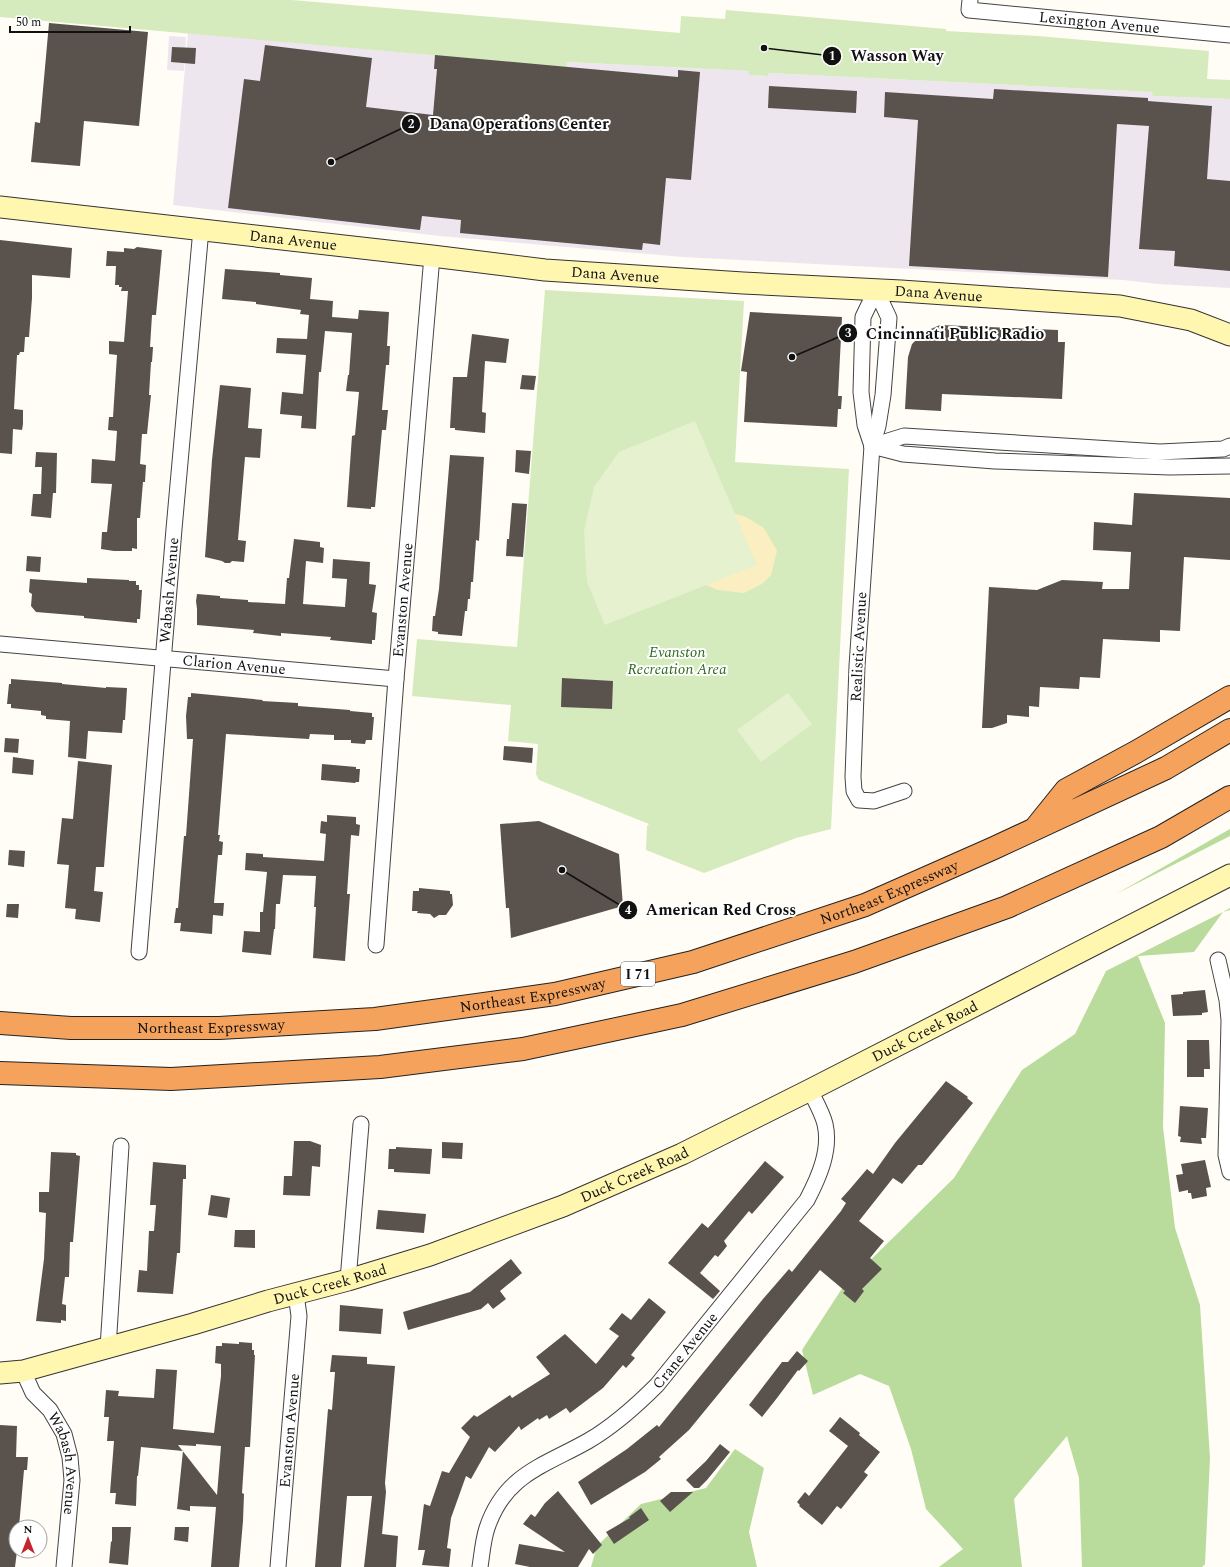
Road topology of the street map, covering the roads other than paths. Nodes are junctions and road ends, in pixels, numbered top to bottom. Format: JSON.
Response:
{"nodes":[{"id":1,"x":970,"y":5,"type":"edge"},
{"id":2,"x":1230,"y":35,"type":"edge"},
{"id":3,"x":0,"y":207,"type":"edge"},
{"id":4,"x":201,"y":230,"type":"junction"},
{"id":5,"x":432,"y":256,"type":"junction"},
{"id":6,"x":876,"y":290,"type":"junction"},
{"id":7,"x":1230,"y":335,"type":"edge"},
{"id":8,"x":872,"y":446,"type":"junction"},
{"id":9,"x":1230,"y":446,"type":"edge"},
{"id":10,"x":1230,"y":466,"type":"edge"},
{"id":11,"x":0,"y":644,"type":"edge"},
{"id":12,"x":163,"y":659,"type":"junction"},
{"id":13,"x":396,"y":679,"type":"junction"},
{"id":14,"x":1230,"y":697,"type":"edge"},
{"id":15,"x":1230,"y":730,"type":"edge"},
{"id":16,"x":904,"y":791,"type":"dead end"},
{"id":17,"x":1230,"y":797,"type":"edge"},
{"id":18,"x":1036,"y":829,"type":"junction"},
{"id":19,"x":1230,"y":875,"type":"edge"},
{"id":20,"x":376,"y":945,"type":"dead end"},
{"id":21,"x":139,"y":952,"type":"dead end"},
{"id":22,"x":1218,"y":960,"type":"dead end"},
{"id":23,"x":0,"y":1023,"type":"edge"},
{"id":24,"x":0,"y":1073,"type":"edge"},
{"id":25,"x":810,"y":1090,"type":"junction"},
{"id":26,"x":361,"y":1124,"type":"dead end"},
{"id":27,"x":121,"y":1146,"type":"dead end"},
{"id":28,"x":1230,"y":1172,"type":"edge"},
{"id":29,"x":348,"y":1280,"type":"junction"},
{"id":30,"x":296,"y":1294,"type":"junction"},
{"id":31,"x":108,"y":1348,"type":"junction"},
{"id":32,"x":23,"y":1371,"type":"junction"},
{"id":33,"x":0,"y":1373,"type":"edge"},
{"id":34,"x":64,"y":1567,"type":"edge"},
{"id":35,"x":278,"y":1567,"type":"edge"},
{"id":36,"x":480,"y":1567,"type":"edge"}],
"edges":[{"from":1,"to":2,"type":"street","name":"Lexington Avenue"},
{"from":3,"to":4,"type":"street","name":"Dana Avenue"},
{"from":4,"to":5,"type":"street","name":"Dana Avenue"},
{"from":4,"to":12,"type":"street","name":"Wabash Avenue"},
{"from":5,"to":6,"type":"street","name":"Dana Avenue"},
{"from":5,"to":13,"type":"street","name":"Evanston Avenue"},
{"from":6,"to":7,"type":"street","name":"Dana Avenue"},
{"from":6,"to":8,"type":"street","name":"Realistic Avenue"},
{"from":6,"to":8,"type":"street","name":"Realistic Avenue"},
{"from":8,"to":9,"type":"street"},
{"from":8,"to":10,"type":"street"},
{"from":8,"to":16,"type":"street","name":"Realistic Avenue"},
{"from":11,"to":12,"type":"street","name":"Clarion Avenue"},
{"from":12,"to":13,"type":"street","name":"Clarion Avenue"},
{"from":12,"to":21,"type":"street","name":"Wabash Avenue"},
{"from":13,"to":20,"type":"street","name":"Evanston Avenue"},
{"from":14,"to":18,"type":"highway"},
{"from":15,"to":18,"type":"highway","name":"Northeast Expressway","number":"I 71"},
{"from":17,"to":24,"type":"highway"},
{"from":18,"to":23,"type":"highway","name":"Northeast Expressway","number":"I 71"},
{"from":19,"to":25,"type":"street","name":"Duck Creek Road"},
{"from":22,"to":28,"type":"street"},
{"from":25,"to":29,"type":"street","name":"Duck Creek Road"},
{"from":25,"to":36,"type":"street","name":"Crane Avenue"},
{"from":26,"to":29,"type":"street"},
{"from":27,"to":31,"type":"street"},
{"from":29,"to":30,"type":"street","name":"Duck Creek Road"},
{"from":30,"to":31,"type":"street","name":"Duck Creek Road"},
{"from":30,"to":35,"type":"street","name":"Evanston Avenue"},
{"from":31,"to":32,"type":"street","name":"Duck Creek Road"},
{"from":32,"to":33,"type":"street","name":"Duck Creek Road"},
{"from":32,"to":34,"type":"street","name":"Wabash Avenue"}]}
